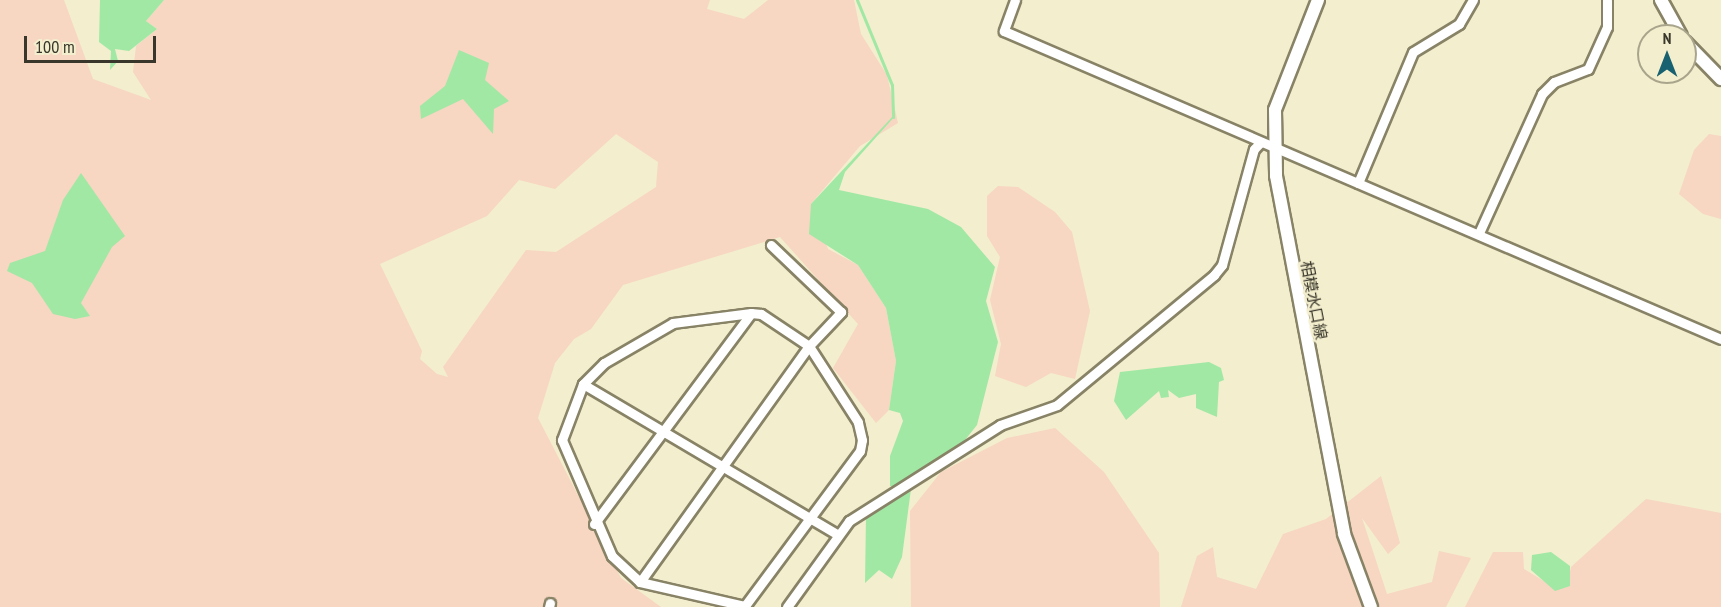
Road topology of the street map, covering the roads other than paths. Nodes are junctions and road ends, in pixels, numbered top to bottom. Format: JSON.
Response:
{"nodes":[{"id":1,"x":1015,"y":0,"type":"edge"},
{"id":2,"x":1318,"y":0,"type":"edge"},
{"id":3,"x":1473,"y":0,"type":"edge"},
{"id":4,"x":1607,"y":0,"type":"edge"},
{"id":5,"x":1661,"y":0,"type":"edge"},
{"id":6,"x":1674,"y":24,"type":"edge"},
{"id":7,"x":1697,"y":54,"type":"edge"},
{"id":8,"x":1721,"y":79,"type":"edge"},
{"id":9,"x":1262,"y":142,"type":"junction"},
{"id":10,"x":1274,"y":147,"type":"junction"},
{"id":11,"x":1358,"y":183,"type":"junction"},
{"id":12,"x":1479,"y":233,"type":"junction"},
{"id":13,"x":771,"y":245,"type":"dead end"},
{"id":14,"x":751,"y":314,"type":"junction"},
{"id":15,"x":1721,"y":339,"type":"edge"},
{"id":16,"x":809,"y":346,"type":"junction"},
{"id":17,"x":583,"y":384,"type":"junction"},
{"id":18,"x":663,"y":435,"type":"junction"},
{"id":19,"x":723,"y":470,"type":"junction"},
{"id":20,"x":810,"y":521,"type":"junction"},
{"id":21,"x":594,"y":524,"type":"junction"},
{"id":22,"x":837,"y":534,"type":"junction"},
{"id":23,"x":640,"y":582,"type":"junction"},
{"id":24,"x":745,"y":606,"type":"edge"},
{"id":25,"x":787,"y":607,"type":"edge"},
{"id":26,"x":1371,"y":607,"type":"edge"}],
"edges":[{"from":1,"to":9,"type":"street"},
{"from":2,"to":10,"type":"main road","name":"相模水口線"},
{"from":3,"to":11,"type":"street"},
{"from":4,"to":12,"type":"street"},
{"from":5,"to":6,"type":"main road"},
{"from":7,"to":8,"type":"main road"},
{"from":9,"to":10,"type":"street"},
{"from":9,"to":22,"type":"street"},
{"from":10,"to":11,"type":"street"},
{"from":10,"to":26,"type":"main road","name":"相模水口線"},
{"from":11,"to":12,"type":"street"},
{"from":12,"to":15,"type":"street"},
{"from":13,"to":16,"type":"street"},
{"from":14,"to":16,"type":"street"},
{"from":14,"to":17,"type":"street"},
{"from":14,"to":18,"type":"street"},
{"from":16,"to":19,"type":"street"},
{"from":16,"to":20,"type":"street"},
{"from":17,"to":18,"type":"street"},
{"from":17,"to":21,"type":"street"},
{"from":18,"to":19,"type":"street"},
{"from":18,"to":21,"type":"street"},
{"from":19,"to":20,"type":"street"},
{"from":19,"to":23,"type":"street"},
{"from":20,"to":22,"type":"street"},
{"from":20,"to":24,"type":"street"},
{"from":21,"to":23,"type":"street"},
{"from":22,"to":25,"type":"street"},
{"from":23,"to":24,"type":"street"}]}
